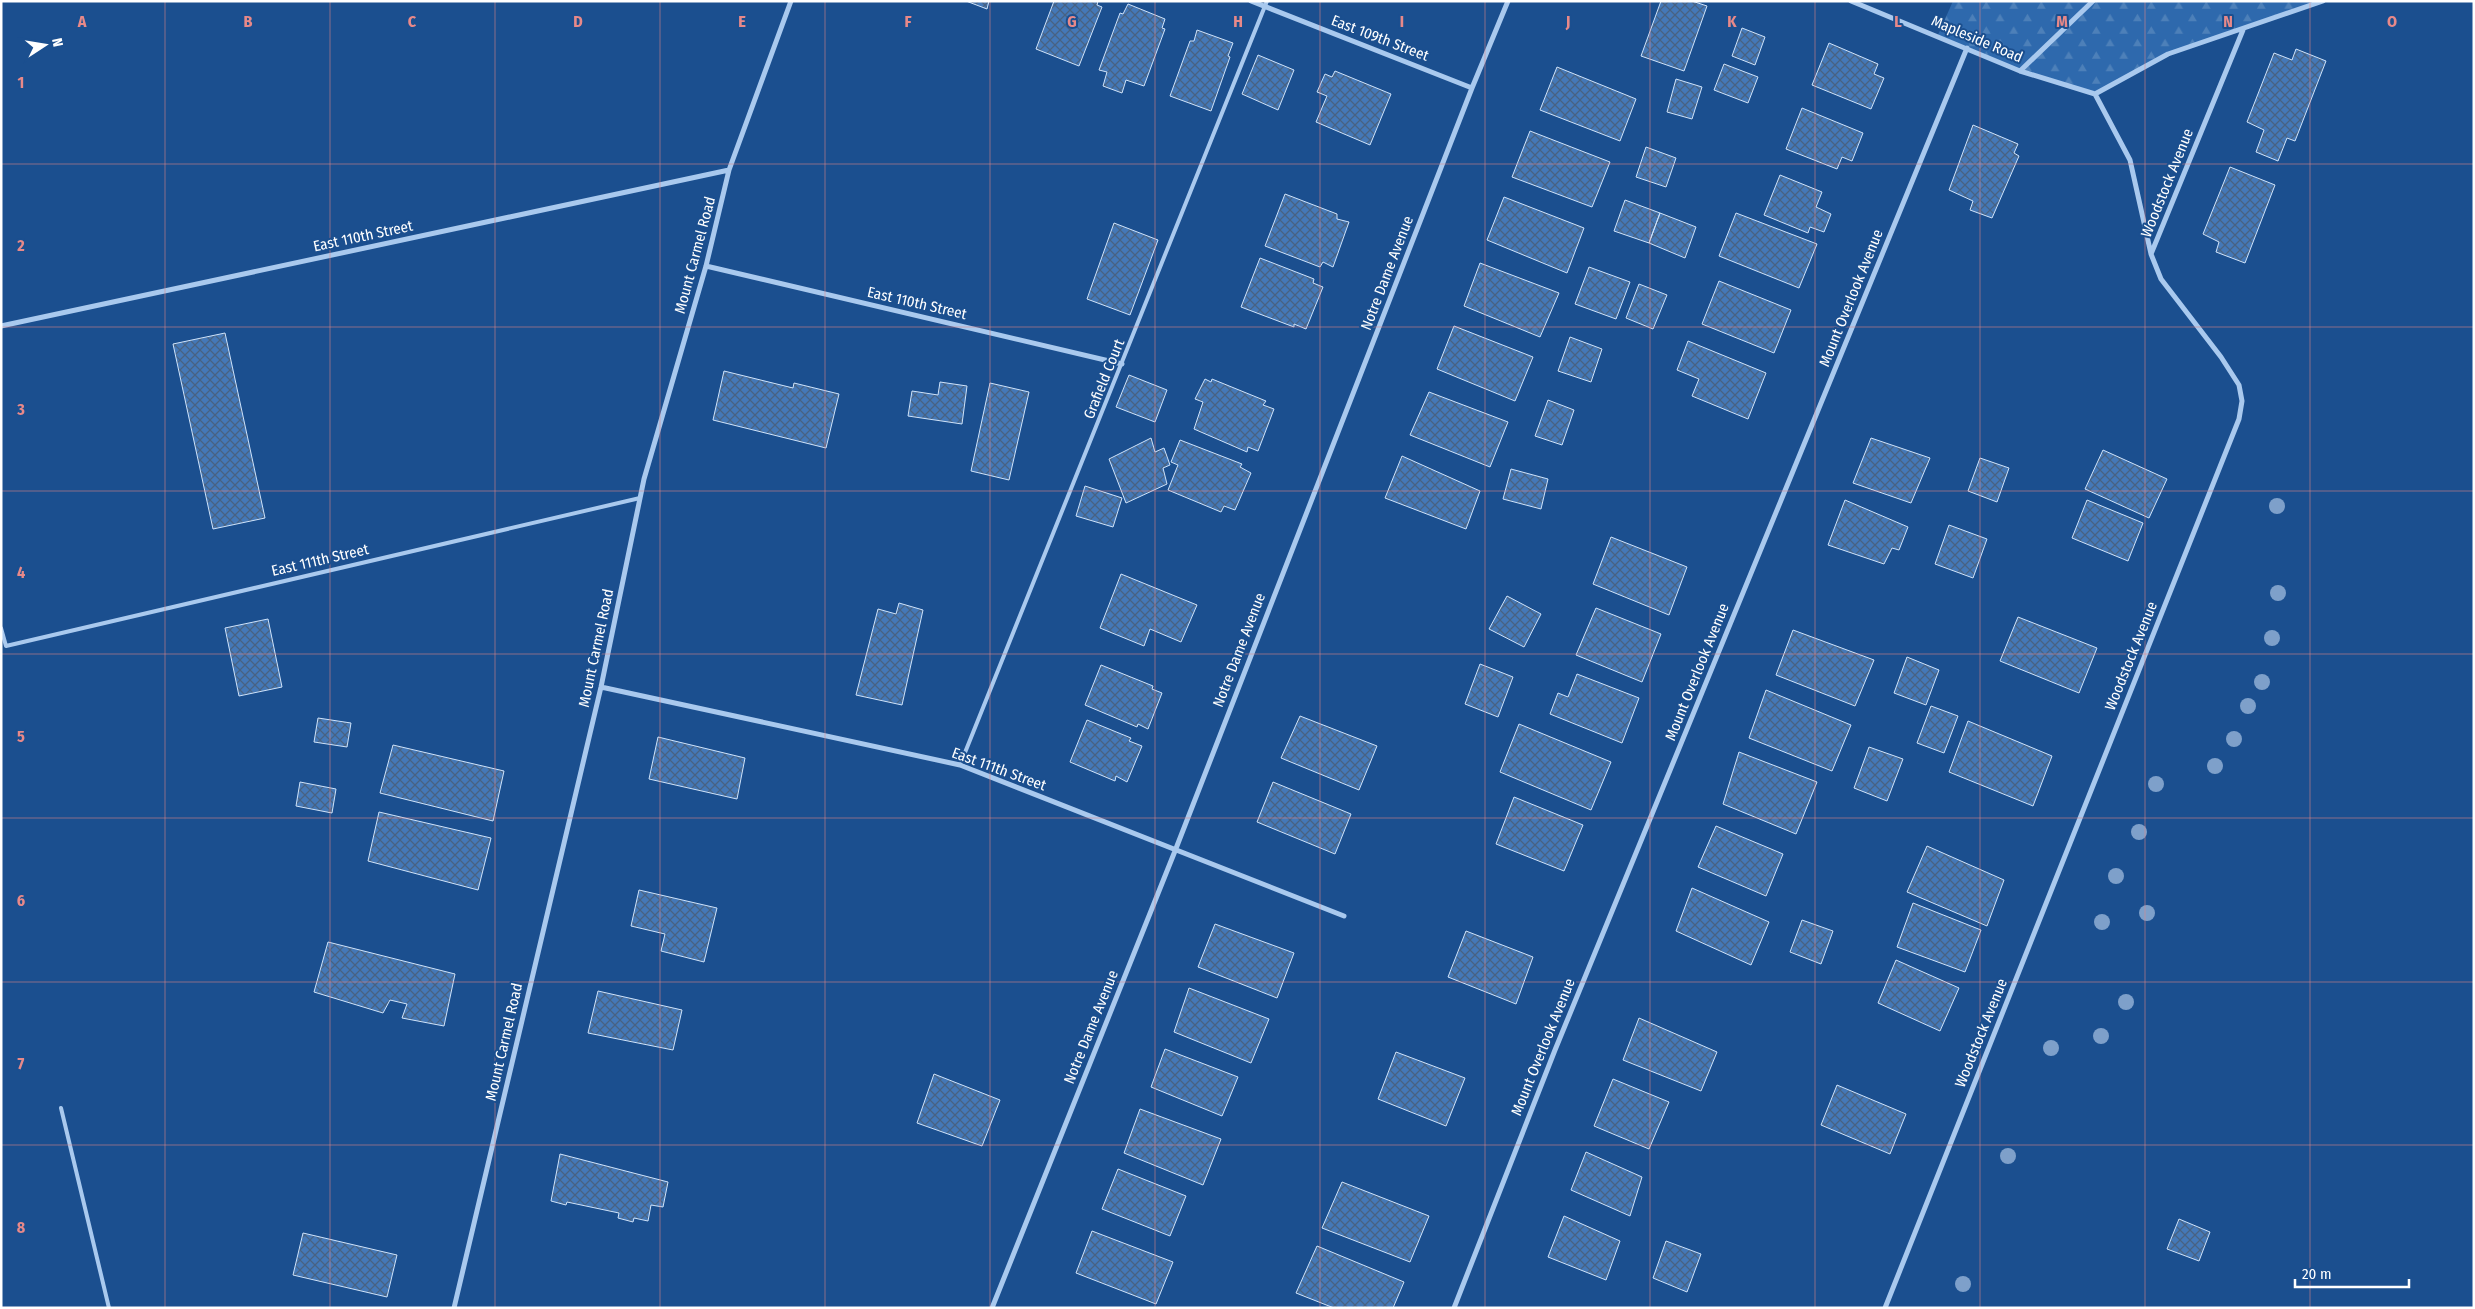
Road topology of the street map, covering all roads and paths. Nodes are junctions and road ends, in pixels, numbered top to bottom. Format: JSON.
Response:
{"nodes":[{"id":1,"x":791,"y":1,"type":"edge"},
{"id":2,"x":1251,"y":1,"type":"edge"},
{"id":3,"x":1508,"y":1,"type":"edge"},
{"id":4,"x":1851,"y":1,"type":"edge"},
{"id":5,"x":2093,"y":1,"type":"edge"},
{"id":6,"x":2323,"y":1,"type":"edge"},
{"id":7,"x":1266,"y":4,"type":"edge"},
{"id":8,"x":2243,"y":30,"type":"junction"},
{"id":9,"x":1967,"y":48,"type":"junction"},
{"id":10,"x":2020,"y":71,"type":"junction"},
{"id":11,"x":1472,"y":88,"type":"junction"},
{"id":12,"x":2095,"y":94,"type":"junction"},
{"id":13,"x":729,"y":170,"type":"junction"},
{"id":14,"x":2151,"y":254,"type":"junction"},
{"id":15,"x":706,"y":266,"type":"junction"},
{"id":16,"x":1,"y":326,"type":"edge"},
{"id":17,"x":1122,"y":364,"type":"junction"},
{"id":18,"x":640,"y":498,"type":"junction"},
{"id":19,"x":1,"y":628,"type":"edge"},
{"id":20,"x":601,"y":687,"type":"junction"},
{"id":21,"x":960,"y":765,"type":"junction"},
{"id":22,"x":1174,"y":851,"type":"junction"},
{"id":23,"x":1344,"y":916,"type":"dead end"},
{"id":24,"x":61,"y":1108,"type":"dead end"},
{"id":25,"x":108,"y":1308,"type":"edge"},
{"id":26,"x":454,"y":1308,"type":"edge"},
{"id":27,"x":992,"y":1308,"type":"edge"},
{"id":28,"x":1454,"y":1308,"type":"edge"},
{"id":29,"x":1885,"y":1308,"type":"edge"}],
"edges":[{"from":1,"to":13,"type":"street","name":"Mount Carmel Road"},
{"from":2,"to":7,"type":"street","name":"East 109th Street"},
{"from":3,"to":11,"type":"street","name":"Notre Dame Avenue"},
{"from":4,"to":9,"type":"street","name":"Mapleside Road"},
{"from":5,"to":10,"type":"street"},
{"from":6,"to":8,"type":"street"},
{"from":7,"to":11,"type":"street","name":"East 109th Street"},
{"from":7,"to":17,"type":"lane","name":"Grafield Court"},
{"from":8,"to":12,"type":"street"},
{"from":8,"to":14,"type":"street","name":"Woodstock Avenue"},
{"from":9,"to":10,"type":"street","name":"Mapleside Road"},
{"from":9,"to":28,"type":"street","name":"Mount Overlook Avenue"},
{"from":10,"to":12,"type":"street","name":"Mapleside Road"},
{"from":11,"to":22,"type":"street","name":"Notre Dame Avenue"},
{"from":12,"to":14,"type":"street"},
{"from":13,"to":15,"type":"street","name":"Mount Carmel Road"},
{"from":13,"to":16,"type":"street","name":"East 110th Street"},
{"from":14,"to":29,"type":"street","name":"Woodstock Avenue"},
{"from":15,"to":17,"type":"street","name":"East 110th Street"},
{"from":15,"to":18,"type":"street","name":"Mount Carmel Road"},
{"from":17,"to":21,"type":"lane","name":"Grafield Court"},
{"from":18,"to":19,"type":"lane","name":"East 111th Street"},
{"from":18,"to":20,"type":"street","name":"Mount Carmel Road"},
{"from":20,"to":21,"type":"street","name":"East 111th Street"},
{"from":20,"to":26,"type":"street","name":"Mount Carmel Road"},
{"from":21,"to":22,"type":"street","name":"East 111th Street"},
{"from":22,"to":23,"type":"street","name":"East 111th Street"},
{"from":22,"to":27,"type":"street","name":"Notre Dame Avenue"},
{"from":24,"to":25,"type":"lane"}]}
